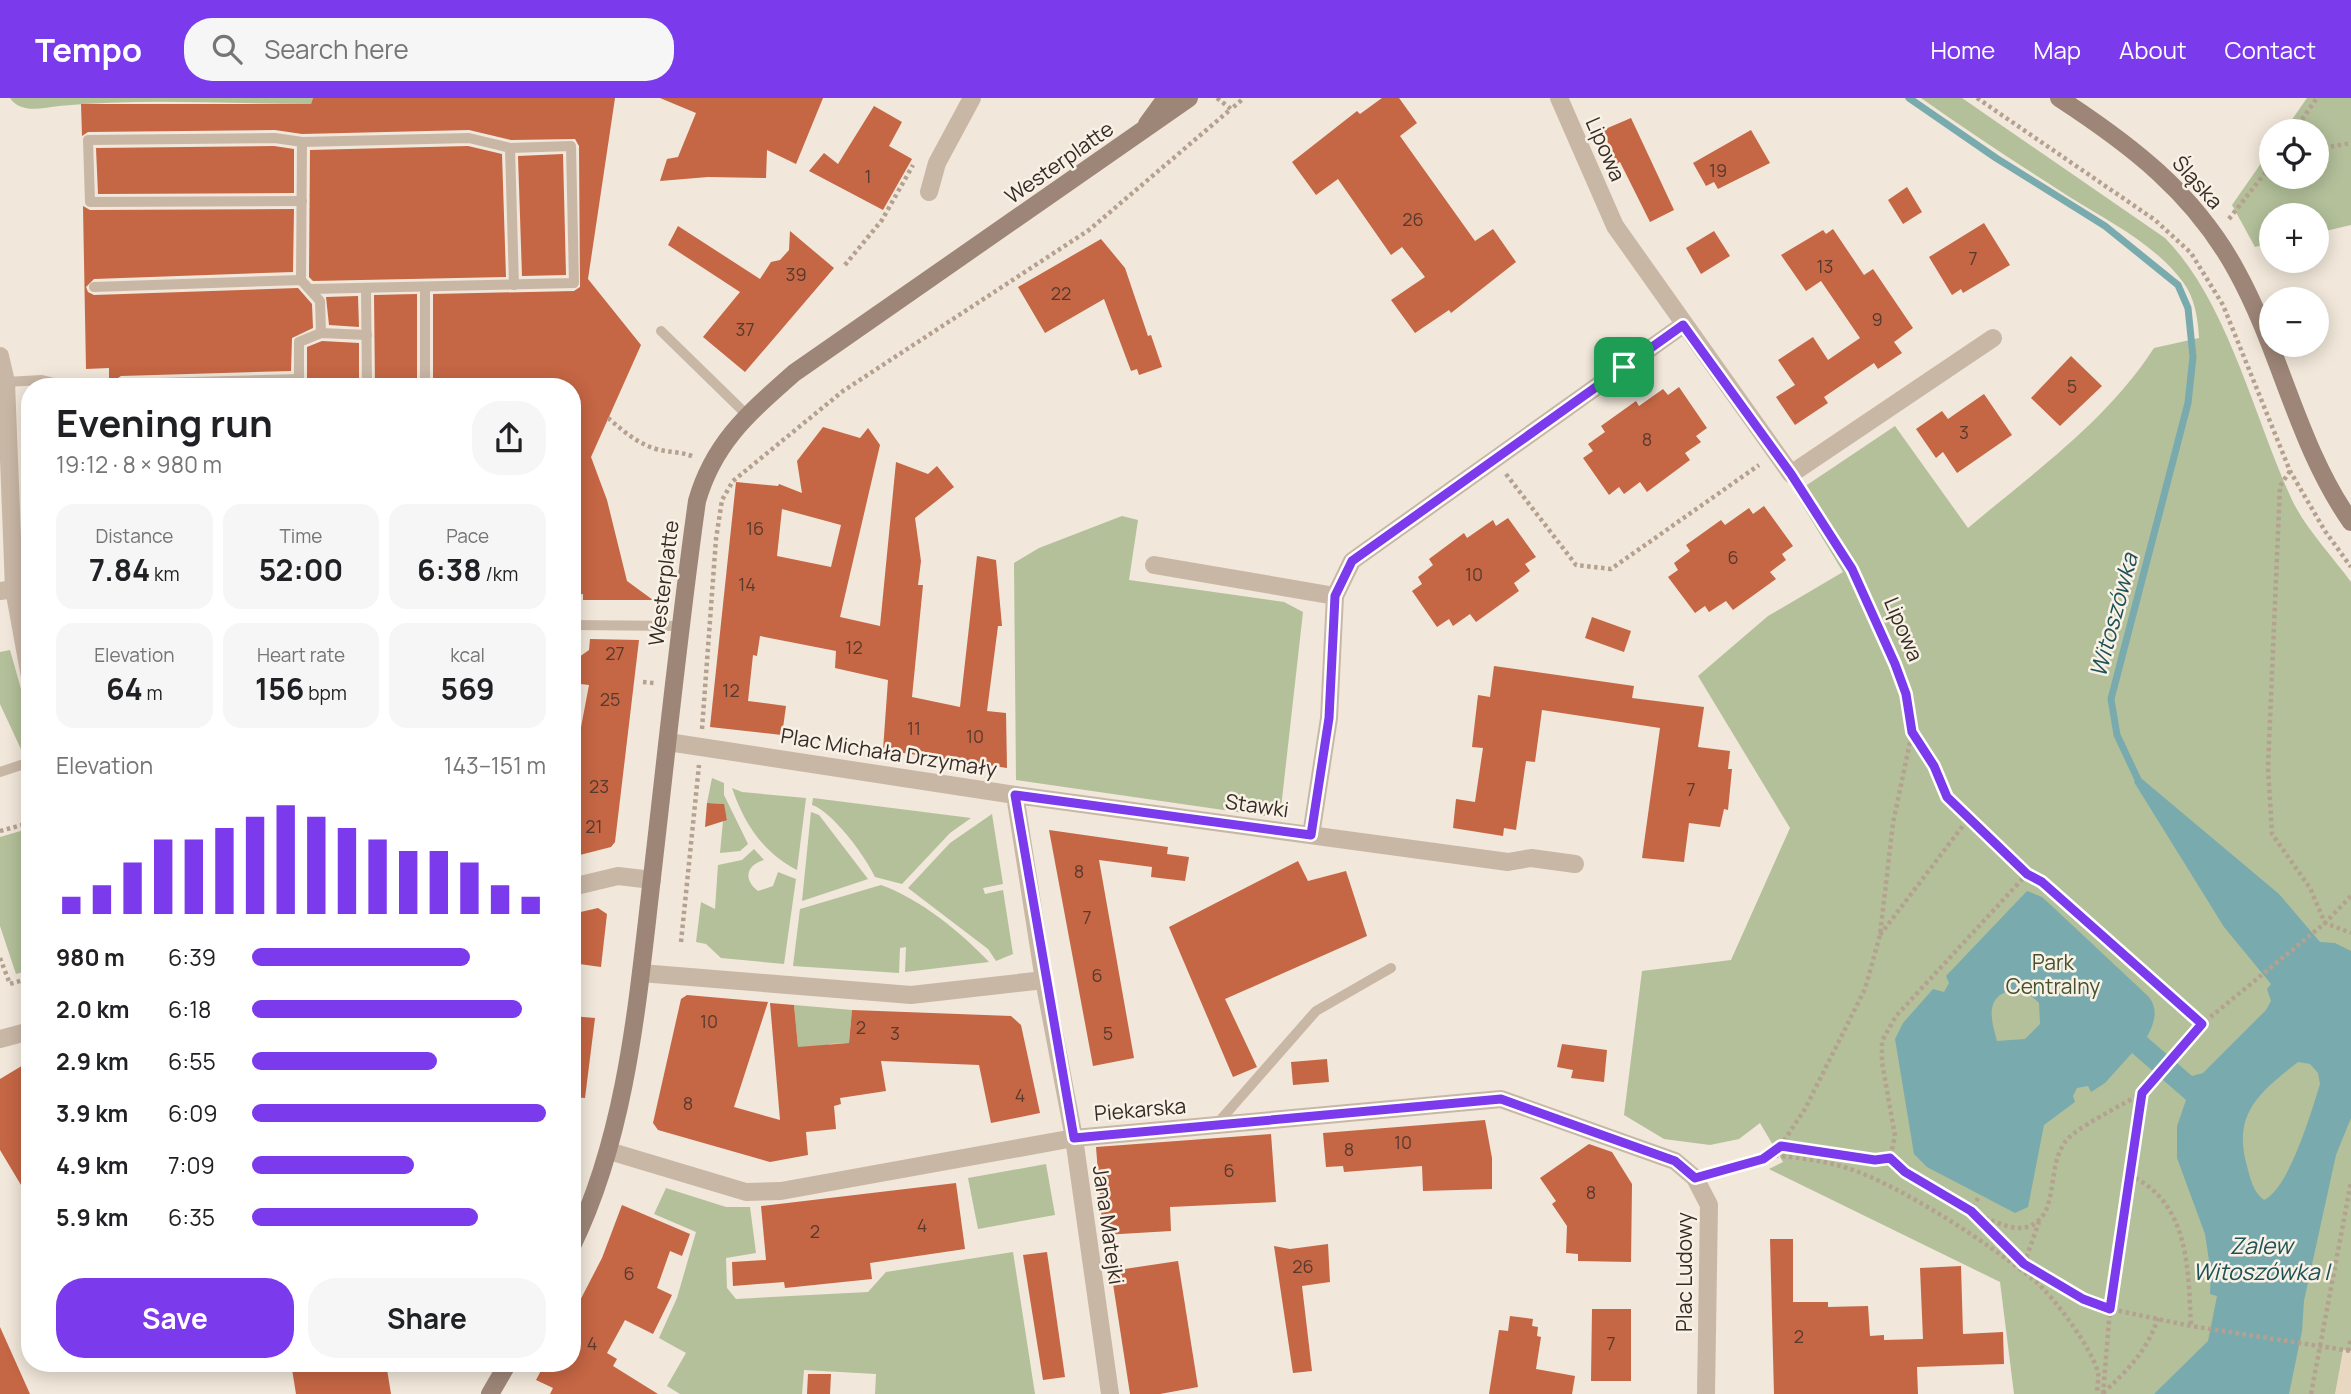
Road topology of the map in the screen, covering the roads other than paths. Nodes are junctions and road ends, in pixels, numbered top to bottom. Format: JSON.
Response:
{"nodes":[{"id":1,"x":972,"y":98,"type":"edge"},
{"id":2,"x":1166,"y":98,"type":"edge"},
{"id":3,"x":1189,"y":98,"type":"edge"},
{"id":4,"x":1559,"y":98,"type":"edge"},
{"id":5,"x":2059,"y":98,"type":"edge"},
{"id":6,"x":1141,"y":132,"type":"junction"},
{"id":7,"x":302,"y":142,"type":"junction"},
{"id":8,"x":510,"y":148,"type":"junction"},
{"id":9,"x":929,"y":192,"type":"dead end"},
{"id":10,"x":302,"y":201,"type":"junction"},
{"id":11,"x":302,"y":280,"type":"junction"},
{"id":12,"x":514,"y":285,"type":"junction"},
{"id":13,"x":425,"y":286,"type":"junction"},
{"id":14,"x":94,"y":287,"type":"dead end"},
{"id":15,"x":311,"y":289,"type":"junction"},
{"id":16,"x":366,"y":289,"type":"junction"},
{"id":17,"x":1683,"y":325,"type":"junction"},
{"id":18,"x":661,"y":331,"type":"dead end"},
{"id":19,"x":321,"y":333,"type":"junction"},
{"id":20,"x":367,"y":335,"type":"junction"},
{"id":21,"x":1993,"y":338,"type":"dead end"},
{"id":22,"x":0,"y":356,"type":"edge"},
{"id":23,"x":299,"y":378,"type":"edge"},
{"id":24,"x":367,"y":378,"type":"edge"},
{"id":25,"x":425,"y":378,"type":"edge"},
{"id":26,"x":21,"y":382,"type":"edge"},
{"id":27,"x":6,"y":383,"type":"junction"},
{"id":28,"x":747,"y":415,"type":"junction"},
{"id":29,"x":2351,"y":522,"type":"edge"},
{"id":30,"x":1154,"y":565,"type":"dead end"},
{"id":31,"x":7,"y":590,"type":"edge"},
{"id":32,"x":1335,"y":596,"type":"junction"},
{"id":33,"x":581,"y":625,"type":"edge"},
{"id":34,"x":680,"y":626,"type":"junction"},
{"id":35,"x":21,"y":643,"type":"edge"},
{"id":36,"x":668,"y":742,"type":"junction"},
{"id":37,"x":21,"y":765,"type":"edge"},
{"id":38,"x":0,"y":772,"type":"edge"},
{"id":39,"x":1015,"y":795,"type":"junction"},
{"id":40,"x":1311,"y":835,"type":"junction"},
{"id":41,"x":1575,"y":864,"type":"dead end"},
{"id":42,"x":652,"y":880,"type":"junction"},
{"id":43,"x":581,"y":885,"type":"edge"},
{"id":44,"x":1391,"y":968,"type":"dead end"},
{"id":45,"x":641,"y":974,"type":"junction"},
{"id":46,"x":1044,"y":980,"type":"junction"},
{"id":47,"x":21,"y":1033,"type":"edge"},
{"id":48,"x":0,"y":1039,"type":"edge"},
{"id":49,"x":1216,"y":1125,"type":"junction"},
{"id":50,"x":1074,"y":1138,"type":"junction"},
{"id":51,"x":609,"y":1151,"type":"junction"},
{"id":52,"x":1675,"y":1161,"type":"joint"},
{"id":53,"x":581,"y":1223,"type":"edge"},
{"id":54,"x":503,"y":1372,"type":"edge"},
{"id":55,"x":491,"y":1394,"type":"edge"},
{"id":56,"x":1110,"y":1394,"type":"edge"},
{"id":57,"x":1706,"y":1394,"type":"edge"}],
"edges":[{"from":1,"to":9,"type":"street"},
{"from":2,"to":6,"type":"street","name":"Westerplatte"},
{"from":3,"to":6,"type":"street","name":"Westerplatte"},
{"from":4,"to":17,"type":"street","name":"Lipowa"},
{"from":5,"to":29,"type":"street","name":"Śląska"},
{"from":6,"to":28,"type":"street","name":"Westerplatte"},
{"from":7,"to":8,"type":"lane"},
{"from":7,"to":10,"type":"lane"},
{"from":7,"to":10,"type":"lane"},
{"from":8,"to":12,"type":"lane"},
{"from":8,"to":12,"type":"lane"},
{"from":10,"to":11,"type":"lane"},
{"from":11,"to":14,"type":"lane"},
{"from":11,"to":15,"type":"lane"},
{"from":12,"to":13,"type":"lane"},
{"from":13,"to":16,"type":"lane"},
{"from":13,"to":25,"type":"lane"},
{"from":15,"to":16,"type":"lane"},
{"from":15,"to":19,"type":"lane"},
{"from":16,"to":20,"type":"lane"},
{"from":17,"to":21,"type":"street","name":"Lipowa"},
{"from":17,"to":32,"type":"street"},
{"from":18,"to":28,"type":"lane"},
{"from":19,"to":20,"type":"lane"},
{"from":19,"to":23,"type":"lane"},
{"from":20,"to":24,"type":"lane"},
{"from":22,"to":27,"type":"street"},
{"from":26,"to":27,"type":"lane"},
{"from":27,"to":31,"type":"street"},
{"from":28,"to":34,"type":"street","name":"Westerplatte"},
{"from":30,"to":32,"type":"street"},
{"from":31,"to":35,"type":"street"},
{"from":32,"to":40,"type":"street"},
{"from":33,"to":34,"type":"lane"},
{"from":34,"to":36,"type":"street","name":"Westerplatte"},
{"from":36,"to":39,"type":"street","name":"Plac Michała Drzymały"},
{"from":36,"to":42,"type":"street","name":"Westerplatte"},
{"from":37,"to":38,"type":"lane"},
{"from":39,"to":40,"type":"street","name":"Stawki"},
{"from":39,"to":46,"type":"street","name":"Plac Michała Drzymały"},
{"from":40,"to":41,"type":"street","name":"Stawki"},
{"from":42,"to":43,"type":"street"},
{"from":42,"to":45,"type":"street","name":"Westerplatte"},
{"from":44,"to":49,"type":"lane"},
{"from":45,"to":46,"type":"street"},
{"from":45,"to":51,"type":"street","name":"Westerplatte"},
{"from":46,"to":50,"type":"street","name":"Jana Matejki"},
{"from":47,"to":48,"type":"street"},
{"from":49,"to":50,"type":"street","name":"Piekarska"},
{"from":49,"to":52,"type":"street","name":"Piekarska"},
{"from":50,"to":51,"type":"street","name":"Piekarska"},
{"from":50,"to":56,"type":"street","name":"Jana Matejki"},
{"from":51,"to":53,"type":"street","name":"Westerplatte"},
{"from":52,"to":57,"type":"street","name":"Plac Ludowy"},
{"from":54,"to":55,"type":"street"}]}
